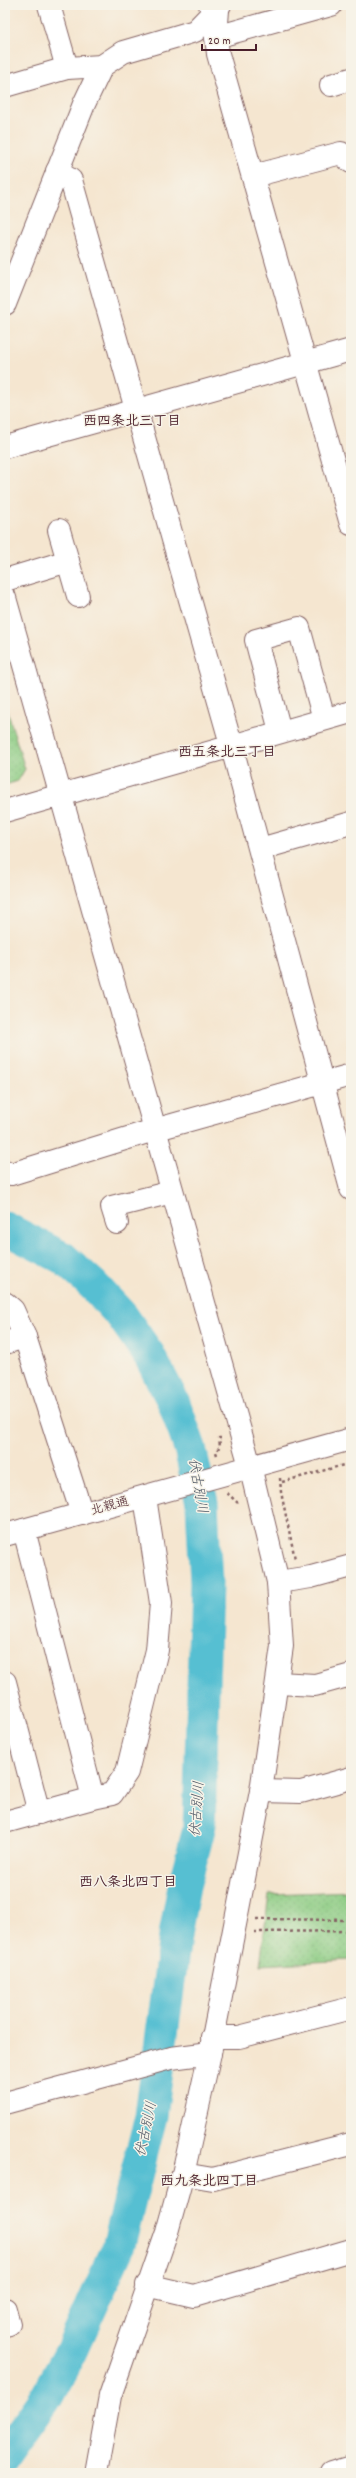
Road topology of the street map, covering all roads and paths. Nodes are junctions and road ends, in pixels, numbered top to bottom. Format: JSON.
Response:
{"nodes":[{"id":1,"x":49,"y":5,"type":"edge"},
{"id":2,"x":331,"y":5,"type":"edge"},
{"id":3,"x":216,"y":7,"type":"edge"},
{"id":4,"x":216,"y":37,"type":"junction"},
{"id":5,"x":102,"y":66,"type":"junction"},
{"id":6,"x":66,"y":68,"type":"junction"},
{"id":7,"x":5,"y":86,"type":"edge"},
{"id":8,"x":351,"y":162,"type":"edge"},
{"id":9,"x":57,"y":171,"type":"junction"},
{"id":10,"x":253,"y":176,"type":"junction"},
{"id":11,"x":5,"y":304,"type":"edge"},
{"id":12,"x":351,"y":350,"type":"edge"},
{"id":13,"x":306,"y":362,"type":"junction"},
{"id":14,"x":136,"y":411,"type":"junction"},
{"id":15,"x":5,"y":447,"type":"edge"},
{"id":16,"x":348,"y":503,"type":"edge"},
{"id":17,"x":351,"y":524,"type":"edge"},
{"id":18,"x":59,"y":530,"type":"dead end"},
{"id":19,"x":68,"y":562,"type":"junction"},
{"id":20,"x":5,"y":580,"type":"edge"},
{"id":21,"x":78,"y":596,"type":"dead end"},
{"id":22,"x":6,"y":605,"type":"edge"},
{"id":23,"x":351,"y":712,"type":"edge"},
{"id":24,"x":324,"y":719,"type":"junction"},
{"id":25,"x":280,"y":731,"type":"junction"},
{"id":26,"x":231,"y":744,"type":"junction"},
{"id":27,"x":60,"y":794,"type":"junction"},
{"id":28,"x":5,"y":811,"type":"edge"},
{"id":29,"x":351,"y":823,"type":"edge"},
{"id":30,"x":260,"y":849,"type":"junction"},
{"id":31,"x":351,"y":1075,"type":"edge"},
{"id":32,"x":324,"y":1083,"type":"junction"},
{"id":33,"x":154,"y":1130,"type":"junction"},
{"id":34,"x":5,"y":1171,"type":"edge"},
{"id":35,"x":351,"y":1189,"type":"edge"},
{"id":36,"x":172,"y":1192,"type":"junction"},
{"id":37,"x":117,"y":1223,"type":"dead end"},
{"id":38,"x":5,"y":1303,"type":"edge"},
{"id":39,"x":15,"y":1340,"type":"edge"},
{"id":40,"x":351,"y":1439,"type":"edge"},
{"id":41,"x":351,"y":1463,"type":"edge"},
{"id":42,"x":250,"y":1466,"type":"junction"},
{"id":43,"x":282,"y":1482,"type":"dead end"},
{"id":44,"x":145,"y":1497,"type":"junction"},
{"id":45,"x":238,"y":1503,"type":"dead end"},
{"id":46,"x":240,"y":1508,"type":"dead end"},
{"id":47,"x":82,"y":1514,"type":"junction"},
{"id":48,"x":14,"y":1533,"type":"edge"},
{"id":49,"x":351,"y":1566,"type":"edge"},
{"id":50,"x":278,"y":1582,"type":"junction"},
{"id":51,"x":351,"y":1675,"type":"edge"},
{"id":52,"x":5,"y":1682,"type":"edge"},
{"id":53,"x":278,"y":1683,"type":"junction"},
{"id":54,"x":351,"y":1778,"type":"edge"},
{"id":55,"x":262,"y":1791,"type":"junction"},
{"id":56,"x":93,"y":1798,"type":"junction"},
{"id":57,"x":39,"y":1813,"type":"junction"},
{"id":58,"x":5,"y":1822,"type":"edge"},
{"id":59,"x":256,"y":1919,"type":"dead end"},
{"id":60,"x":351,"y":1920,"type":"edge"},
{"id":61,"x":351,"y":1931,"type":"edge"},
{"id":62,"x":254,"y":1932,"type":"dead end"},
{"id":63,"x":351,"y":2008,"type":"edge"},
{"id":64,"x":211,"y":2045,"type":"junction"},
{"id":65,"x":5,"y":2103,"type":"edge"},
{"id":66,"x":351,"y":2144,"type":"edge"},
{"id":67,"x":183,"y":2174,"type":"junction"},
{"id":68,"x":351,"y":2250,"type":"edge"},
{"id":69,"x":147,"y":2285,"type":"junction"},
{"id":70,"x":351,"y":2467,"type":"edge"},
{"id":71,"x":96,"y":2473,"type":"edge"},
{"id":72,"x":331,"y":2473,"type":"edge"}],
"edges":[{"from":1,"to":6,"type":"street"},
{"from":2,"to":4,"type":"street"},
{"from":3,"to":4,"type":"street"},
{"from":3,"to":5,"type":"street"},
{"from":4,"to":10,"type":"street"},
{"from":5,"to":6,"type":"street"},
{"from":5,"to":9,"type":"street"},
{"from":6,"to":7,"type":"street"},
{"from":8,"to":10,"type":"street"},
{"from":9,"to":11,"type":"street"},
{"from":9,"to":14,"type":"street"},
{"from":10,"to":13,"type":"street"},
{"from":12,"to":13,"type":"street"},
{"from":13,"to":14,"type":"street"},
{"from":13,"to":16,"type":"street"},
{"from":14,"to":15,"type":"street"},
{"from":14,"to":26,"type":"street"},
{"from":16,"to":17,"type":"street"},
{"from":18,"to":19,"type":"street"},
{"from":19,"to":20,"type":"street"},
{"from":19,"to":21,"type":"street"},
{"from":22,"to":27,"type":"street"},
{"from":23,"to":24,"type":"street"},
{"from":24,"to":25,"type":"street"},
{"from":24,"to":25,"type":"street"},
{"from":25,"to":26,"type":"street"},
{"from":26,"to":27,"type":"street"},
{"from":26,"to":30,"type":"street"},
{"from":27,"to":28,"type":"street"},
{"from":27,"to":33,"type":"street"},
{"from":29,"to":30,"type":"street"},
{"from":30,"to":32,"type":"street"},
{"from":31,"to":32,"type":"street"},
{"from":32,"to":33,"type":"street"},
{"from":32,"to":35,"type":"street"},
{"from":33,"to":34,"type":"street"},
{"from":33,"to":36,"type":"street"},
{"from":36,"to":37,"type":"street"},
{"from":36,"to":42,"type":"street"},
{"from":38,"to":39,"type":"street"},
{"from":39,"to":47,"type":"street"},
{"from":40,"to":42,"type":"street","name":"北親通"},
{"from":41,"to":43,"type":"path"},
{"from":42,"to":44,"type":"street","name":"北親通"},
{"from":42,"to":50,"type":"street"},
{"from":44,"to":47,"type":"street","name":"北親通"},
{"from":44,"to":56,"type":"street"},
{"from":45,"to":46,"type":"path"},
{"from":47,"to":48,"type":"street","name":"北親通"},
{"from":48,"to":56,"type":"street"},
{"from":49,"to":50,"type":"street"},
{"from":50,"to":53,"type":"street"},
{"from":51,"to":53,"type":"street"},
{"from":52,"to":57,"type":"street"},
{"from":53,"to":55,"type":"street"},
{"from":54,"to":55,"type":"street"},
{"from":55,"to":64,"type":"street"},
{"from":56,"to":57,"type":"street"},
{"from":57,"to":58,"type":"street"},
{"from":59,"to":60,"type":"path"},
{"from":61,"to":62,"type":"path"},
{"from":63,"to":64,"type":"street"},
{"from":64,"to":65,"type":"street"},
{"from":64,"to":67,"type":"street"},
{"from":66,"to":67,"type":"street"},
{"from":67,"to":69,"type":"street"},
{"from":68,"to":69,"type":"street"},
{"from":69,"to":71,"type":"street"},
{"from":70,"to":72,"type":"street"}]}
